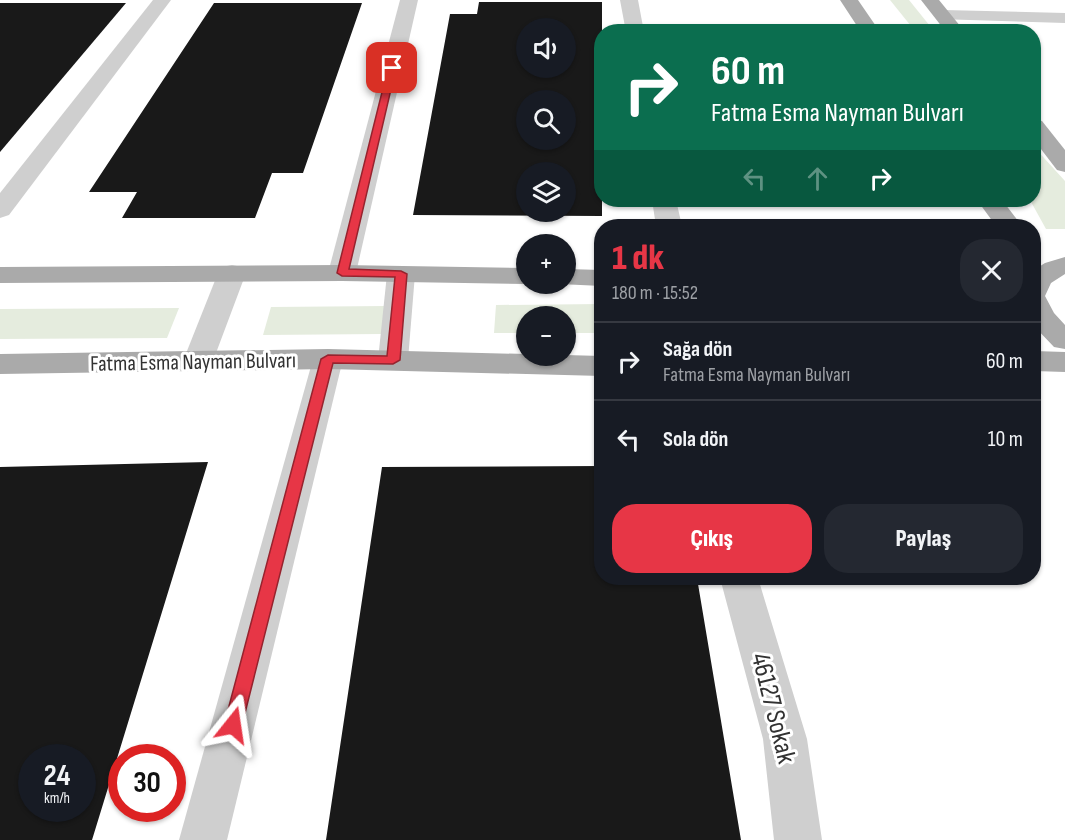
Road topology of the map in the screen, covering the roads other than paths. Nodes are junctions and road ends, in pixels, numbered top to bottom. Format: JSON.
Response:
{"nodes":[{"id":1,"x":162,"y":0,"type":"edge"},
{"id":2,"x":409,"y":0,"type":"edge"},
{"id":3,"x":629,"y":0,"type":"edge"},
{"id":4,"x":849,"y":0,"type":"edge"},
{"id":5,"x":930,"y":0,"type":"edge"},
{"id":6,"x":943,"y":15,"type":"junction"},
{"id":7,"x":1065,"y":18,"type":"edge"},
{"id":8,"x":633,"y":24,"type":"edge"},
{"id":9,"x":866,"y":24,"type":"edge"},
{"id":10,"x":950,"y":24,"type":"edge"},
{"id":11,"x":1041,"y":135,"type":"edge"},
{"id":12,"x":1065,"y":165,"type":"edge"},
{"id":13,"x":0,"y":210,"type":"edge"},
{"id":14,"x":232,"y":273,"type":"junction"},
{"id":15,"x":342,"y":273,"type":"junction"},
{"id":16,"x":401,"y":274,"type":"junction"},
{"id":17,"x":0,"y":275,"type":"edge"},
{"id":18,"x":516,"y":276,"type":"edge"},
{"id":19,"x":576,"y":277,"type":"edge"},
{"id":20,"x":594,"y":278,"type":"edge"},
{"id":21,"x":1041,"y":318,"type":"edge"},
{"id":22,"x":1065,"y":340,"type":"edge"},
{"id":23,"x":328,"y":359,"type":"junction"},
{"id":24,"x":393,"y":360,"type":"junction"},
{"id":25,"x":198,"y":361,"type":"junction"},
{"id":26,"x":1041,"y":361,"type":"edge"},
{"id":27,"x":1065,"y":362,"type":"edge"},
{"id":28,"x":0,"y":364,"type":"edge"},
{"id":29,"x":594,"y":366,"type":"edge"},
{"id":30,"x":742,"y":585,"type":"edge"},
{"id":31,"x":203,"y":840,"type":"edge"},
{"id":32,"x":798,"y":840,"type":"edge"}],
"edges":[{"from":1,"to":13,"type":"street"},
{"from":2,"to":15,"type":"street"},
{"from":3,"to":8,"type":"street"},
{"from":4,"to":9,"type":"main road"},
{"from":5,"to":6,"type":"main road"},
{"from":6,"to":7,"type":"street"},
{"from":6,"to":10,"type":"main road"},
{"from":11,"to":12,"type":"main road"},
{"from":14,"to":15,"type":"main road"},
{"from":14,"to":17,"type":"main road"},
{"from":14,"to":25,"type":"street"},
{"from":15,"to":16,"type":"main road"},
{"from":16,"to":18,"type":"main road"},
{"from":16,"to":24,"type":"street"},
{"from":19,"to":20,"type":"main road"},
{"from":21,"to":22,"type":"main road"},
{"from":23,"to":24,"type":"main road","name":"Fatma Esma Nayman Bulvarı"},
{"from":23,"to":25,"type":"main road","name":"Fatma Esma Nayman Bulvarı"},
{"from":23,"to":31,"type":"street"},
{"from":24,"to":29,"type":"main road","name":"Fatma Esma Nayman Bulvarı"},
{"from":25,"to":28,"type":"main road","name":"Fatma Esma Nayman Bulvarı"},
{"from":26,"to":27,"type":"main road"},
{"from":30,"to":32,"type":"street","name":"46127 Sokak"}]}
